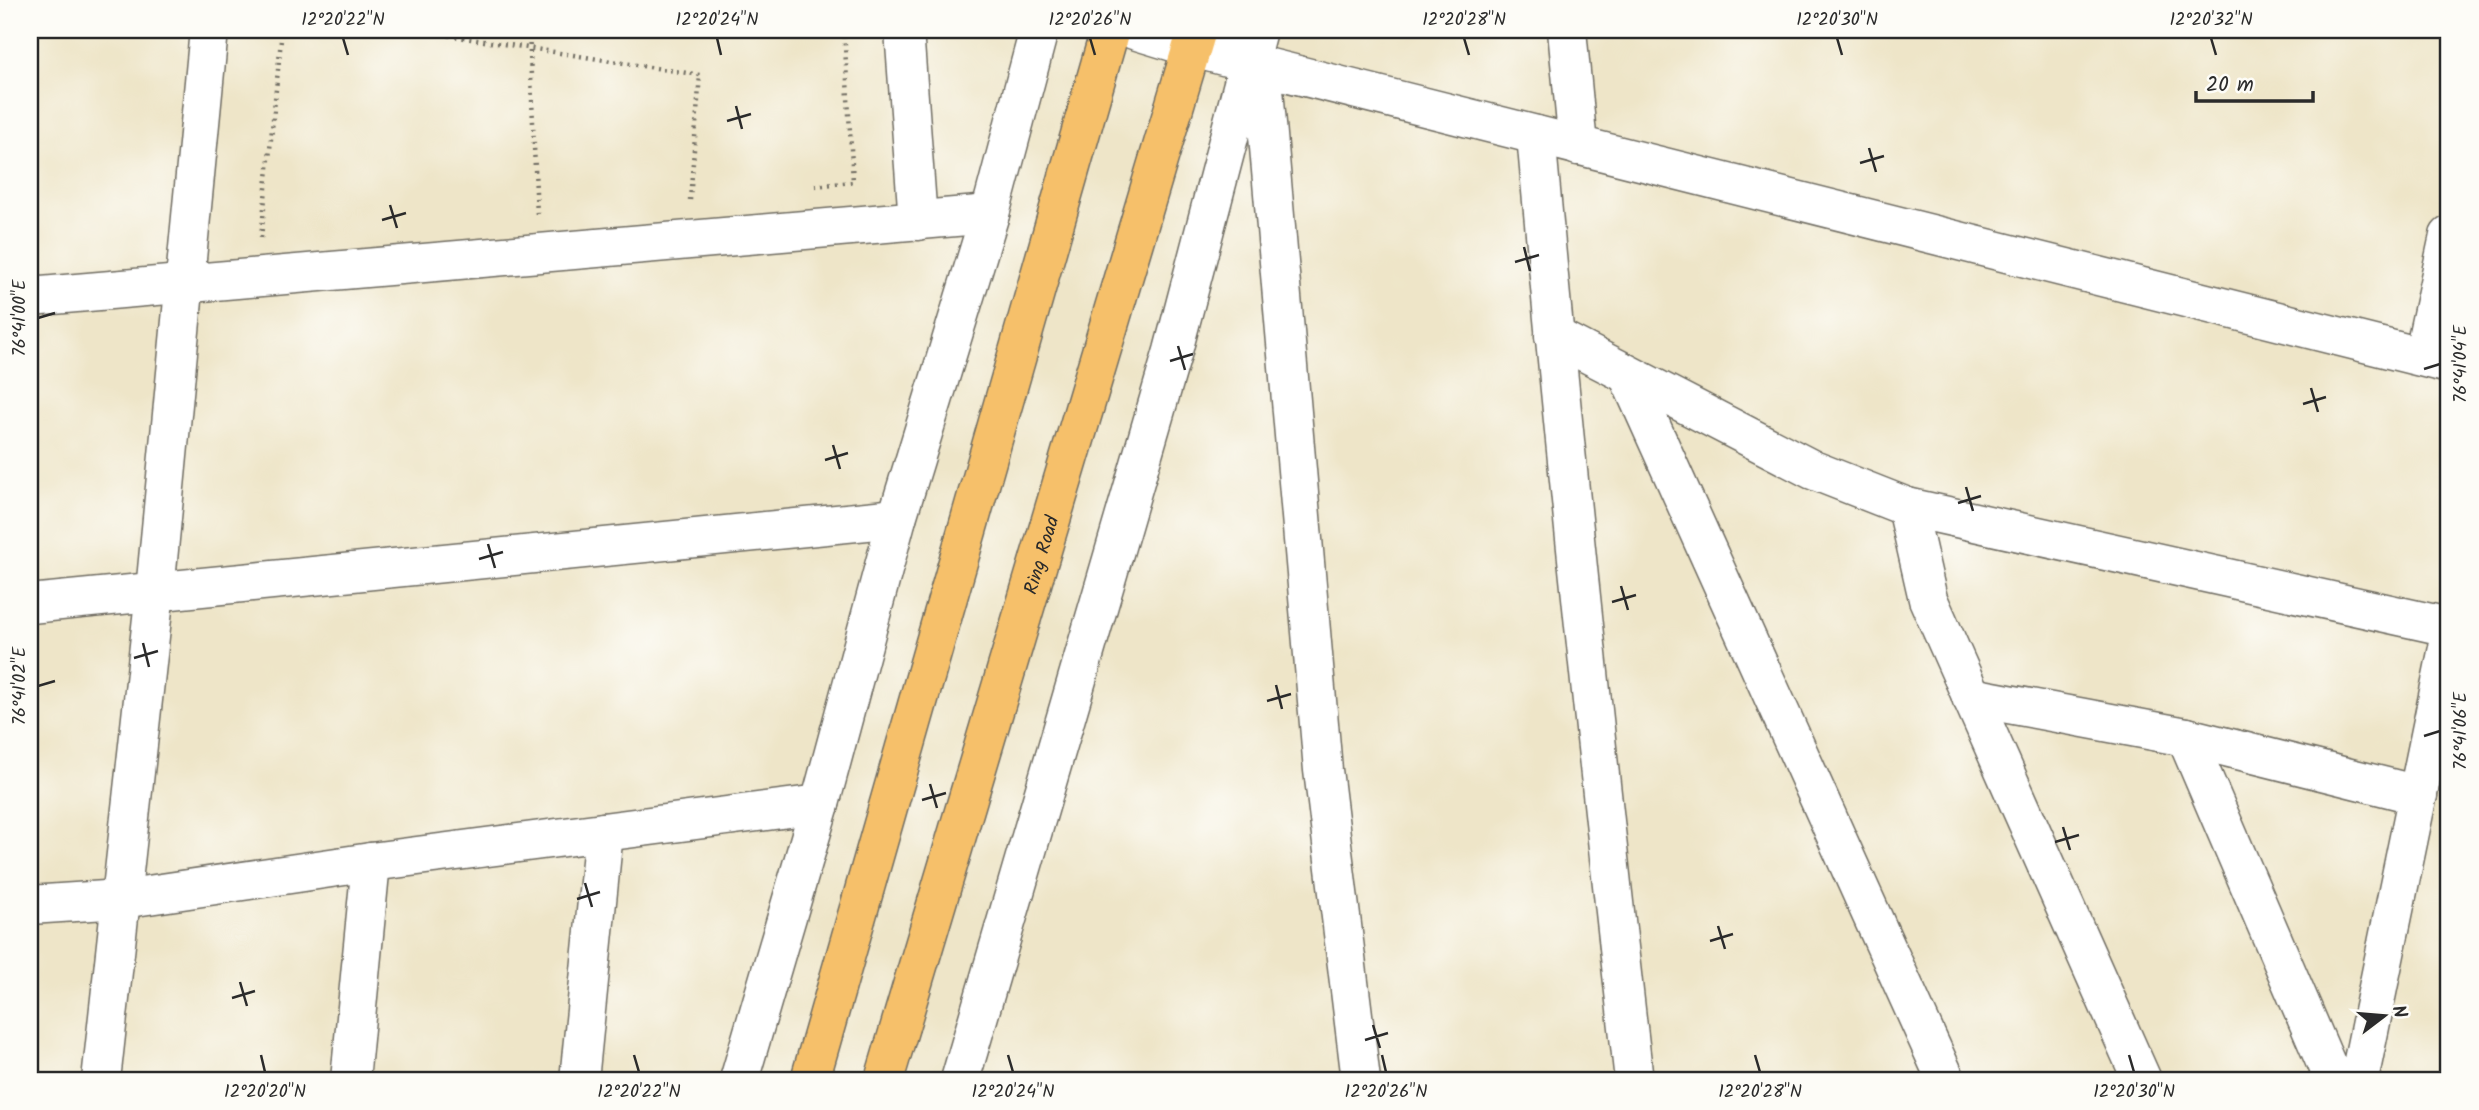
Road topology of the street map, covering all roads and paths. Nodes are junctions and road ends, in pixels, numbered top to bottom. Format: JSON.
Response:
{"nodes":[{"id":1,"x":209,"y":30,"type":"edge"},
{"id":2,"x":282,"y":30,"type":"edge"},
{"id":3,"x":414,"y":30,"type":"edge"},
{"id":4,"x":529,"y":30,"type":"edge"},
{"id":5,"x":844,"y":30,"type":"edge"},
{"id":6,"x":904,"y":30,"type":"edge"},
{"id":7,"x":1039,"y":30,"type":"edge"},
{"id":8,"x":1110,"y":30,"type":"edge"},
{"id":9,"x":1135,"y":30,"type":"edge"},
{"id":10,"x":1567,"y":30,"type":"edge"},
{"id":11,"x":1196,"y":39,"type":"edge"},
{"id":12,"x":530,"y":48,"type":"junction"},
{"id":13,"x":1256,"y":53,"type":"edge"},
{"id":14,"x":1536,"y":135,"type":"junction"},
{"id":15,"x":1578,"y":146,"type":"junction"},
{"id":16,"x":853,"y":182,"type":"dead end"},
{"id":17,"x":690,"y":200,"type":"dead end"},
{"id":18,"x":990,"y":214,"type":"junction"},
{"id":19,"x":537,"y":216,"type":"dead end"},
{"id":20,"x":918,"y":220,"type":"junction"},
{"id":21,"x":2449,"y":236,"type":"edge"},
{"id":22,"x":260,"y":245,"type":"dead end"},
{"id":23,"x":186,"y":284,"type":"junction"},
{"id":24,"x":30,"y":297,"type":"edge"},
{"id":25,"x":1554,"y":336,"type":"junction"},
{"id":26,"x":2436,"y":360,"type":"edge"},
{"id":27,"x":1628,"y":375,"type":"junction"},
{"id":28,"x":1908,"y":508,"type":"junction"},
{"id":29,"x":897,"y":517,"type":"junction"},
{"id":30,"x":155,"y":591,"type":"junction"},
{"id":31,"x":30,"y":604,"type":"edge"},
{"id":32,"x":2449,"y":627,"type":"edge"},
{"id":33,"x":2449,"y":643,"type":"edge"},
{"id":34,"x":1971,"y":697,"type":"junction"},
{"id":35,"x":2186,"y":737,"type":"junction"},
{"id":36,"x":2418,"y":795,"type":"junction"},
{"id":37,"x":820,"y":804,"type":"junction"},
{"id":38,"x":604,"y":832,"type":"junction"},
{"id":39,"x":371,"y":862,"type":"junction"},
{"id":40,"x":121,"y":899,"type":"junction"},
{"id":41,"x":30,"y":905,"type":"edge"},
{"id":42,"x":101,"y":1080,"type":"edge"},
{"id":43,"x":350,"y":1080,"type":"edge"},
{"id":44,"x":579,"y":1080,"type":"edge"},
{"id":45,"x":739,"y":1080,"type":"edge"},
{"id":46,"x":810,"y":1080,"type":"edge"},
{"id":47,"x":884,"y":1080,"type":"edge"},
{"id":48,"x":960,"y":1080,"type":"edge"},
{"id":49,"x":1361,"y":1080,"type":"edge"},
{"id":50,"x":1634,"y":1080,"type":"edge"},
{"id":51,"x":1946,"y":1080,"type":"edge"},
{"id":52,"x":2142,"y":1080,"type":"edge"},
{"id":53,"x":2333,"y":1080,"type":"edge"},
{"id":54,"x":2359,"y":1080,"type":"edge"}],
"edges":[{"from":1,"to":23,"type":"street"},
{"from":2,"to":22,"type":"path"},
{"from":3,"to":12,"type":"path"},
{"from":4,"to":12,"type":"path"},
{"from":5,"to":16,"type":"path"},
{"from":6,"to":20,"type":"street"},
{"from":7,"to":18,"type":"street"},
{"from":8,"to":46,"type":"highway"},
{"from":9,"to":11,"type":"street"},
{"from":10,"to":15,"type":"street"},
{"from":11,"to":13,"type":"street"},
{"from":11,"to":47,"type":"highway","name":"Ring Road"},
{"from":12,"to":17,"type":"path"},
{"from":12,"to":19,"type":"path"},
{"from":13,"to":14,"type":"street"},
{"from":13,"to":48,"type":"street"},
{"from":13,"to":49,"type":"street"},
{"from":14,"to":15,"type":"street"},
{"from":14,"to":25,"type":"street"},
{"from":15,"to":26,"type":"street"},
{"from":18,"to":20,"type":"street"},
{"from":18,"to":29,"type":"street"},
{"from":20,"to":23,"type":"street"},
{"from":21,"to":26,"type":"street"},
{"from":23,"to":24,"type":"street"},
{"from":23,"to":30,"type":"street"},
{"from":25,"to":27,"type":"street"},
{"from":25,"to":50,"type":"street"},
{"from":27,"to":28,"type":"street"},
{"from":27,"to":51,"type":"street"},
{"from":28,"to":32,"type":"street"},
{"from":28,"to":34,"type":"street"},
{"from":29,"to":30,"type":"street"},
{"from":29,"to":37,"type":"street"},
{"from":30,"to":31,"type":"street"},
{"from":30,"to":40,"type":"street"},
{"from":33,"to":36,"type":"street"},
{"from":34,"to":35,"type":"street"},
{"from":34,"to":52,"type":"street"},
{"from":35,"to":36,"type":"street"},
{"from":35,"to":53,"type":"street"},
{"from":36,"to":54,"type":"street"},
{"from":37,"to":38,"type":"street"},
{"from":37,"to":45,"type":"street"},
{"from":38,"to":39,"type":"street"},
{"from":38,"to":44,"type":"street"},
{"from":39,"to":40,"type":"street"},
{"from":39,"to":43,"type":"street"},
{"from":40,"to":41,"type":"street"},
{"from":40,"to":42,"type":"street"}]}
